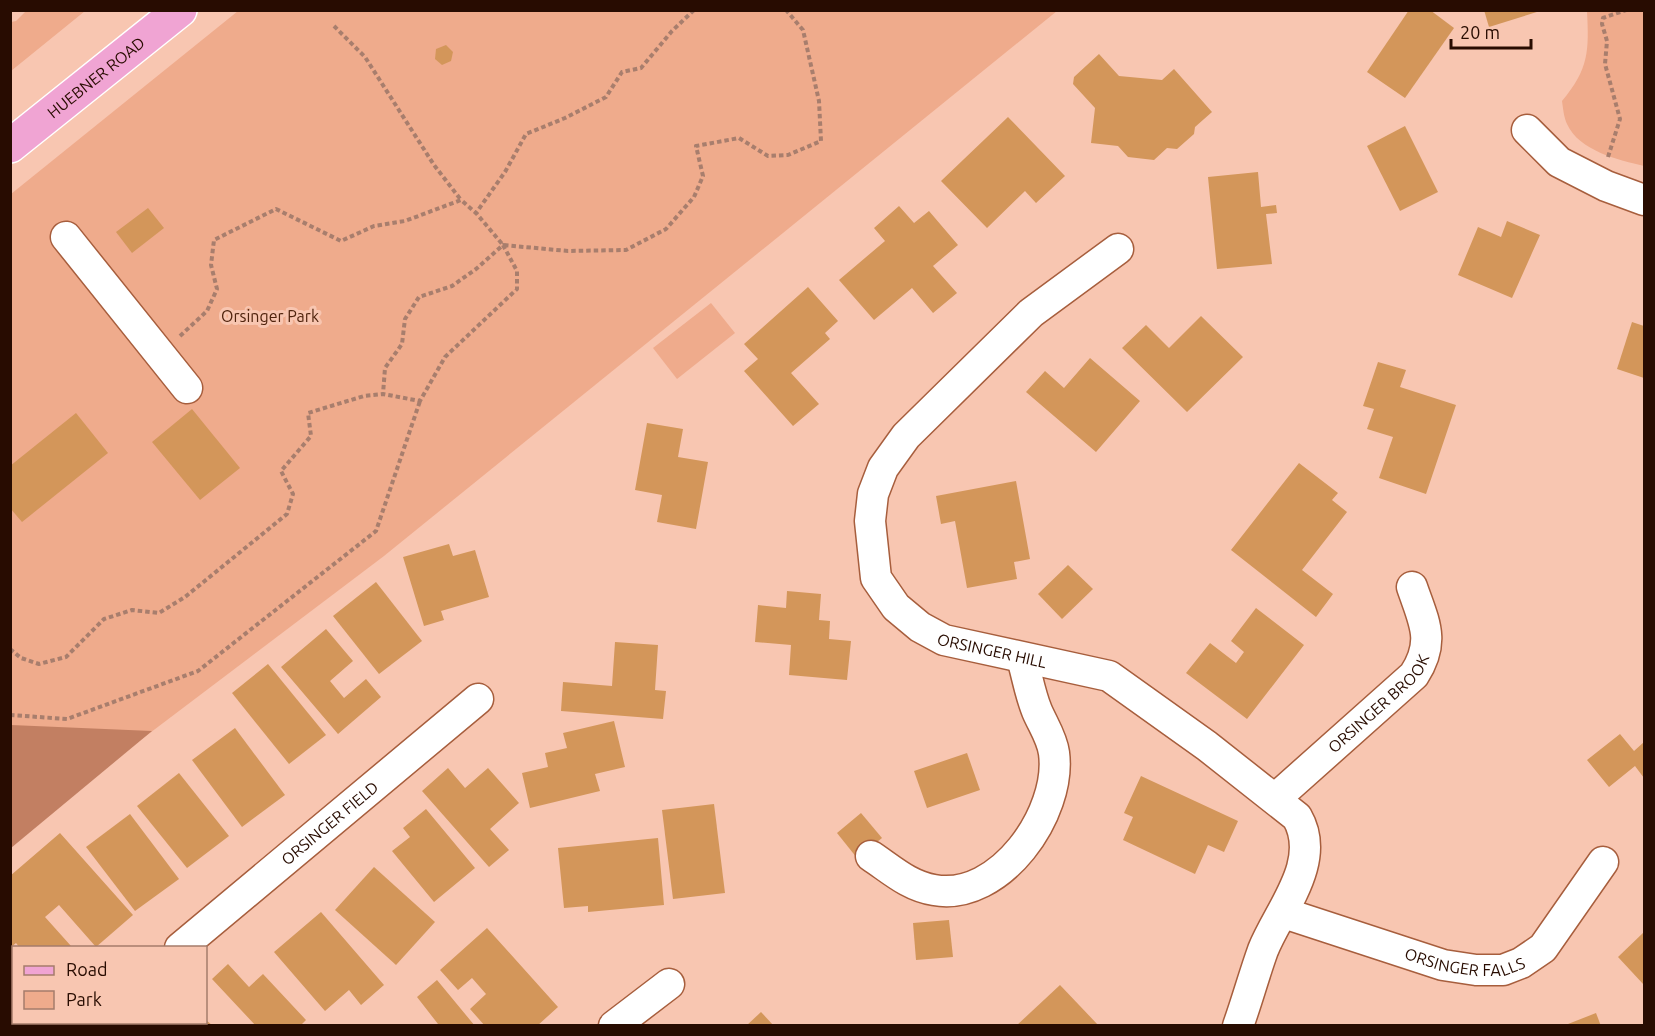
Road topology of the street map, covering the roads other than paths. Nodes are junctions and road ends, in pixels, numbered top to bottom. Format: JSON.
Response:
{"nodes":[{"id":1,"x":180,"y":10,"type":"edge"},
{"id":2,"x":1527,"y":130,"type":"dead end"},
{"id":3,"x":10,"y":146,"type":"edge"},
{"id":4,"x":1644,"y":200,"type":"edge"},
{"id":5,"x":66,"y":237,"type":"dead end"},
{"id":6,"x":1118,"y":249,"type":"dead end"},
{"id":7,"x":187,"y":388,"type":"dead end"},
{"id":8,"x":1412,"y":587,"type":"dead end"},
{"id":9,"x":1022,"y":658,"type":"junction"},
{"id":10,"x":478,"y":699,"type":"dead end"},
{"id":11,"x":1276,"y":798,"type":"junction"},
{"id":12,"x":871,"y":856,"type":"dead end"},
{"id":13,"x":1603,"y":862,"type":"dead end"},
{"id":14,"x":1284,"y":913,"type":"junction"},
{"id":15,"x":182,"y":946,"type":"edge"},
{"id":16,"x":669,"y":984,"type":"dead end"},
{"id":17,"x":614,"y":1026,"type":"edge"},
{"id":18,"x":1239,"y":1026,"type":"edge"}],
"edges":[{"from":1,"to":3,"type":"main road","name":"HUEBNER ROAD"},
{"from":2,"to":4,"type":"street"},
{"from":5,"to":7,"type":"street"},
{"from":6,"to":9,"type":"street","name":"ORSINGER HILL"},
{"from":8,"to":11,"type":"street","name":"ORSINGER BROOK"},
{"from":9,"to":11,"type":"street","name":"ORSINGER HILL"},
{"from":9,"to":12,"type":"street"},
{"from":10,"to":15,"type":"street","name":"ORSINGER FIELD"},
{"from":11,"to":14,"type":"street","name":"ORSINGER HILL"},
{"from":13,"to":14,"type":"street","name":"ORSINGER FALLS"},
{"from":14,"to":18,"type":"street","name":"ORSINGER HILL"},
{"from":16,"to":17,"type":"street"}]}
